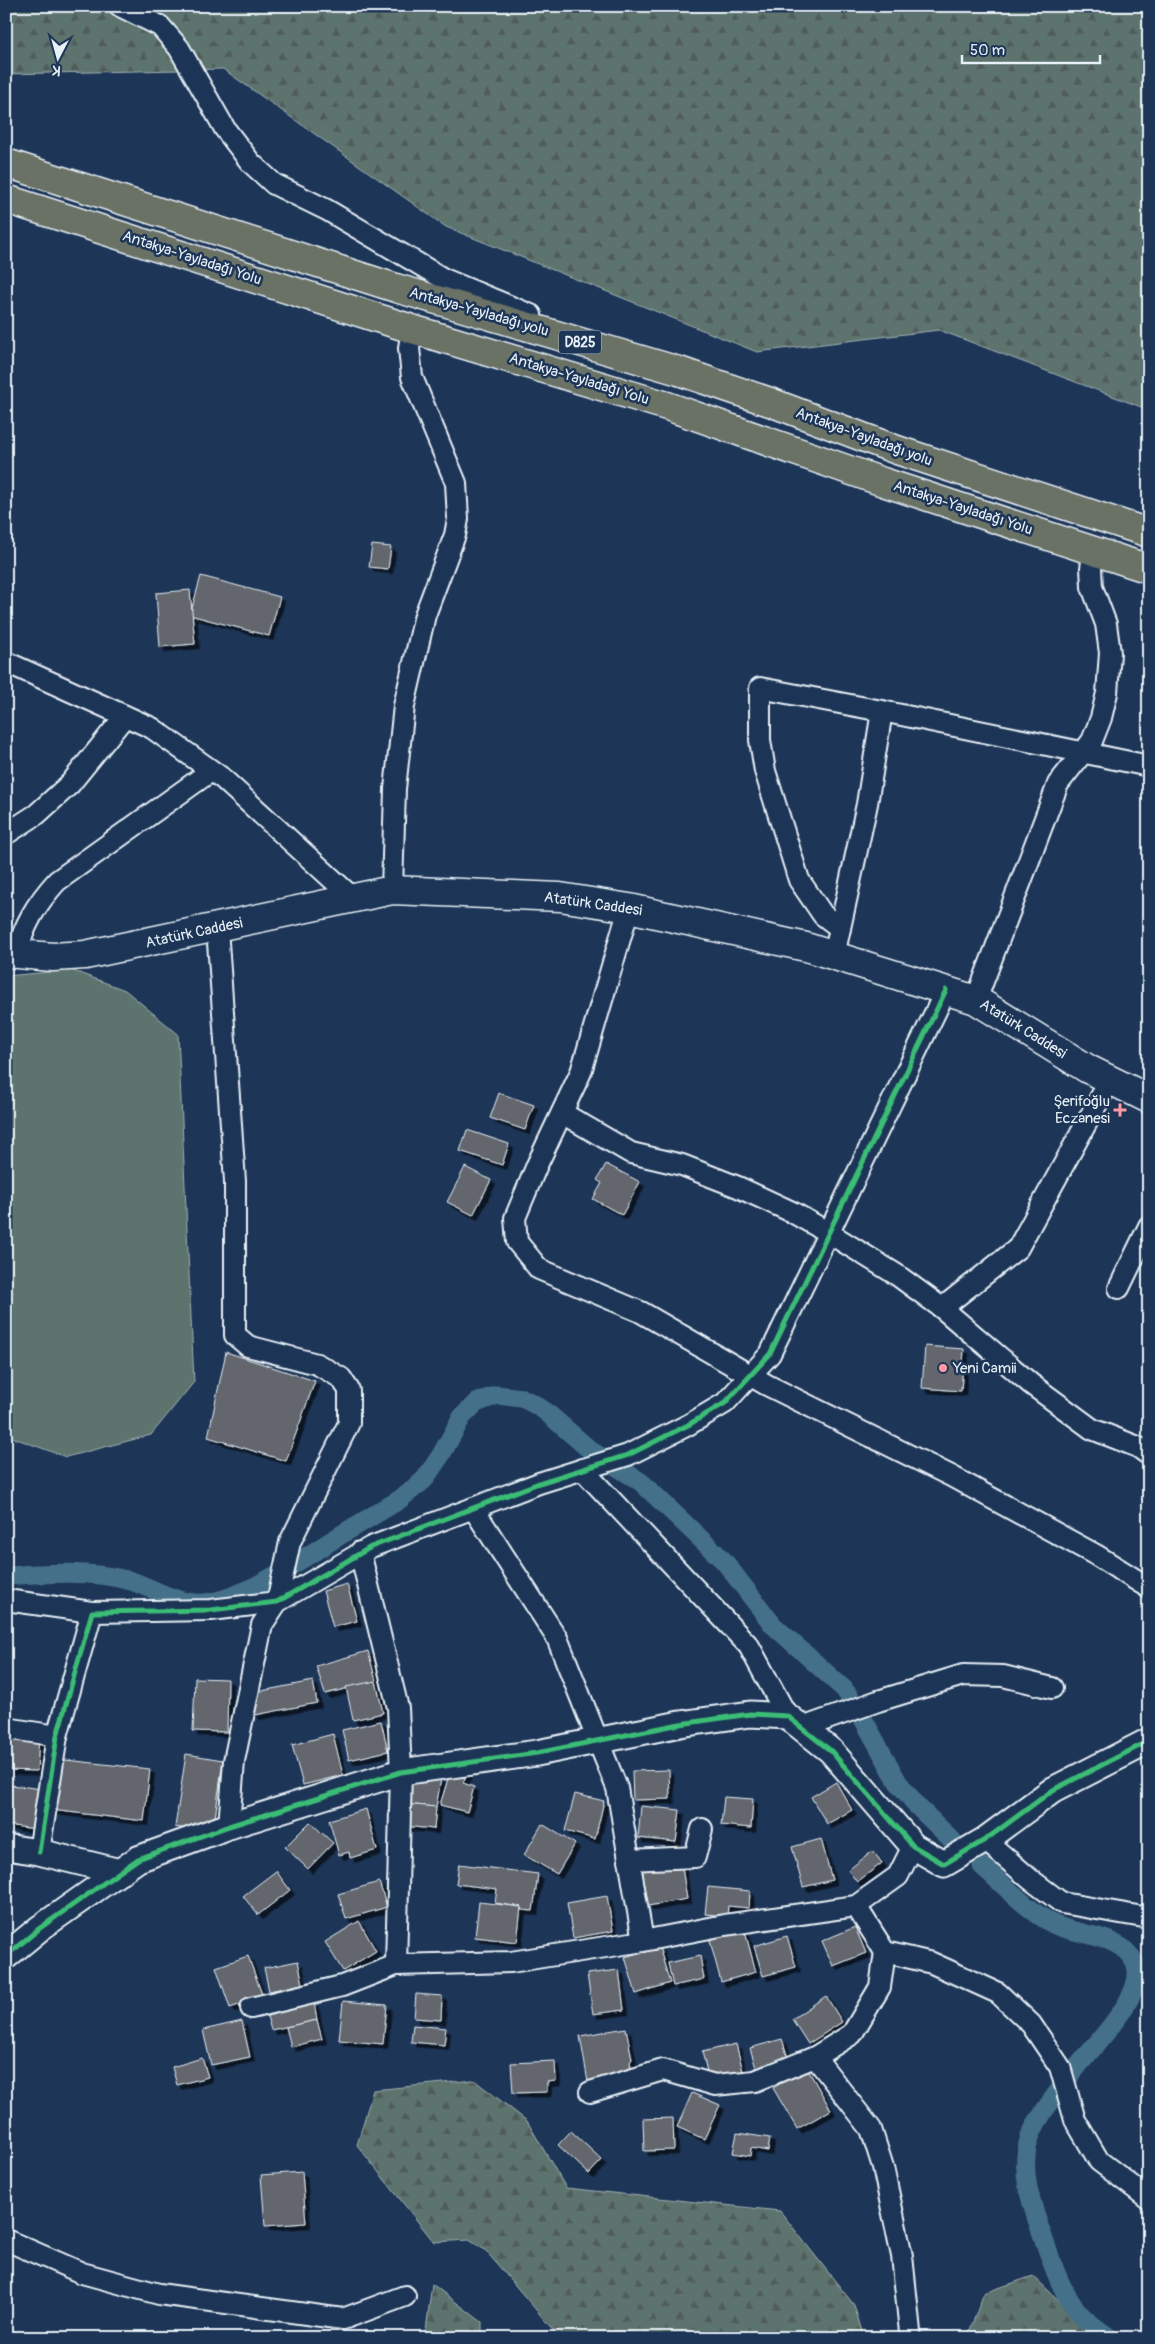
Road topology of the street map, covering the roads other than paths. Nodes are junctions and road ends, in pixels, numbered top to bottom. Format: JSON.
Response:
{"nodes":[{"id":1,"x":120,"y":6,"type":"edge"},
{"id":2,"x":6,"y":163,"type":"edge"},
{"id":3,"x":6,"y":199,"type":"edge"},
{"id":4,"x":412,"y":329,"type":"junction"},
{"id":5,"x":679,"y":371,"type":"junction"},
{"id":6,"x":1149,"y":533,"type":"edge"},
{"id":7,"x":1094,"y":551,"type":"junction"},
{"id":8,"x":1149,"y":569,"type":"edge"},
{"id":9,"x":6,"y":662,"type":"edge"},
{"id":10,"x":882,"y":711,"type":"junction"},
{"id":11,"x":125,"y":716,"type":"junction"},
{"id":12,"x":1082,"y":752,"type":"junction"},
{"id":13,"x":1149,"y":766,"type":"edge"},
{"id":14,"x":211,"y":770,"type":"junction"},
{"id":15,"x":6,"y":834,"type":"edge"},
{"id":16,"x":392,"y":890,"type":"junction"},
{"id":17,"x":354,"y":899,"type":"junction"},
{"id":18,"x":629,"y":908,"type":"junction"},
{"id":19,"x":217,"y":928,"type":"junction"},
{"id":20,"x":840,"y":928,"type":"junction"},
{"id":21,"x":11,"y":954,"type":"edge"},
{"id":22,"x":834,"y":956,"type":"junction"},
{"id":23,"x":946,"y":990,"type":"junction"},
{"id":24,"x":976,"y":1000,"type":"junction"},
{"id":25,"x":1110,"y":1080,"type":"junction"},
{"id":26,"x":1149,"y":1099,"type":"edge"},
{"id":27,"x":562,"y":1113,"type":"junction"},
{"id":28,"x":1149,"y":1226,"type":"edge"},
{"id":29,"x":829,"y":1233,"type":"junction"},
{"id":30,"x":1119,"y":1288,"type":"dead end"},
{"id":31,"x":942,"y":1308,"type":"junction"},
{"id":32,"x":752,"y":1376,"type":"junction"},
{"id":33,"x":1149,"y":1455,"type":"edge"},
{"id":34,"x":589,"y":1467,"type":"junction"},
{"id":35,"x":473,"y":1508,"type":"junction"},
{"id":36,"x":360,"y":1552,"type":"junction"},
{"id":37,"x":1149,"y":1588,"type":"edge"},
{"id":38,"x":6,"y":1600,"type":"edge"},
{"id":39,"x":277,"y":1602,"type":"junction"},
{"id":40,"x":92,"y":1612,"type":"junction"},
{"id":41,"x":1052,"y":1688,"type":"dead end"},
{"id":42,"x":794,"y":1722,"type":"junction"},
{"id":43,"x":6,"y":1728,"type":"edge"},
{"id":44,"x":57,"y":1736,"type":"junction"},
{"id":45,"x":1149,"y":1740,"type":"edge"},
{"id":46,"x":598,"y":1741,"type":"junction"},
{"id":47,"x":401,"y":1772,"type":"junction"},
{"id":48,"x":228,"y":1826,"type":"junction"},
{"id":49,"x":702,"y":1829,"type":"dead end"},
{"id":50,"x":985,"y":1840,"type":"junction"},
{"id":51,"x":913,"y":1846,"type":"junction"},
{"id":52,"x":6,"y":1847,"type":"edge"},
{"id":53,"x":39,"y":1852,"type":"junction"},
{"id":54,"x":630,"y":1860,"type":"junction"},
{"id":55,"x":120,"y":1872,"type":"junction"},
{"id":56,"x":856,"y":1906,"type":"junction"},
{"id":57,"x":1149,"y":1918,"type":"edge"},
{"id":58,"x":643,"y":1941,"type":"junction"},
{"id":59,"x":885,"y":1952,"type":"junction"},
{"id":60,"x":6,"y":1956,"type":"edge"},
{"id":61,"x":396,"y":1965,"type":"junction"},
{"id":62,"x":251,"y":2008,"type":"dead end"},
{"id":63,"x":815,"y":2057,"type":"junction"},
{"id":64,"x":590,"y":2092,"type":"dead end"},
{"id":65,"x":1149,"y":2199,"type":"edge"},
{"id":66,"x":6,"y":2240,"type":"edge"},
{"id":67,"x":405,"y":2296,"type":"dead end"},
{"id":68,"x":910,"y":2332,"type":"dead end"}],
"edges":[{"from":1,"to":5,"type":"street"},
{"from":2,"to":5,"type":"highway","name":"Antakya-Yayladağı yolu","number":"D825"},
{"from":3,"to":4,"type":"highway","name":"Antakya-Yayladağı Yolu","number":"D825"},
{"from":4,"to":7,"type":"highway","name":"Antakya-Yayladağı Yolu","number":"D825"},
{"from":4,"to":16,"type":"street"},
{"from":5,"to":6,"type":"highway","name":"Antakya-Yayladağı yolu","number":"D825"},
{"from":7,"to":8,"type":"highway","name":"Antakya-Yayladağı Yolu","number":"D825"},
{"from":7,"to":12,"type":"street"},
{"from":9,"to":11,"type":"street"},
{"from":10,"to":12,"type":"street"},
{"from":10,"to":20,"type":"street"},
{"from":10,"to":20,"type":"street"},
{"from":11,"to":14,"type":"street"},
{"from":11,"to":15,"type":"street"},
{"from":12,"to":13,"type":"street"},
{"from":12,"to":24,"type":"street"},
{"from":14,"to":17,"type":"street"},
{"from":14,"to":21,"type":"street"},
{"from":16,"to":17,"type":"main road","name":"Atatürk Caddesi"},
{"from":16,"to":18,"type":"main road","name":"Atatürk Caddesi"},
{"from":17,"to":19,"type":"main road","name":"Atatürk Caddesi"},
{"from":18,"to":22,"type":"main road","name":"Atatürk Caddesi"},
{"from":18,"to":27,"type":"street"},
{"from":19,"to":21,"type":"main road","name":"Atatürk Caddesi"},
{"from":19,"to":39,"type":"street"},
{"from":20,"to":22,"type":"street"},
{"from":22,"to":23,"type":"main road","name":"Atatürk Caddesi"},
{"from":23,"to":24,"type":"main road","name":"Atatürk Caddesi"},
{"from":23,"to":29,"type":"street"},
{"from":24,"to":25,"type":"main road","name":"Atatürk Caddesi"},
{"from":25,"to":26,"type":"main road","name":"Atatürk Caddesi"},
{"from":25,"to":31,"type":"street"},
{"from":27,"to":29,"type":"street"},
{"from":27,"to":32,"type":"street"},
{"from":28,"to":30,"type":"street"},
{"from":29,"to":31,"type":"street"},
{"from":29,"to":32,"type":"street"},
{"from":31,"to":33,"type":"street"},
{"from":32,"to":34,"type":"street"},
{"from":32,"to":37,"type":"street"},
{"from":34,"to":35,"type":"street"},
{"from":34,"to":42,"type":"street"},
{"from":35,"to":36,"type":"street"},
{"from":35,"to":46,"type":"street"},
{"from":36,"to":39,"type":"street"},
{"from":36,"to":47,"type":"street"},
{"from":38,"to":40,"type":"street"},
{"from":39,"to":40,"type":"street"},
{"from":39,"to":48,"type":"street"},
{"from":40,"to":44,"type":"street"},
{"from":41,"to":42,"type":"street"},
{"from":42,"to":46,"type":"street"},
{"from":42,"to":51,"type":"street"},
{"from":43,"to":44,"type":"street"},
{"from":44,"to":53,"type":"street"},
{"from":45,"to":50,"type":"street"},
{"from":46,"to":47,"type":"street"},
{"from":46,"to":54,"type":"street"},
{"from":47,"to":48,"type":"street"},
{"from":47,"to":61,"type":"street"},
{"from":48,"to":55,"type":"street"},
{"from":49,"to":54,"type":"street"},
{"from":50,"to":51,"type":"street"},
{"from":50,"to":57,"type":"street"},
{"from":51,"to":56,"type":"street"},
{"from":52,"to":53,"type":"street"},
{"from":53,"to":55,"type":"street"},
{"from":54,"to":58,"type":"street"},
{"from":55,"to":60,"type":"street"},
{"from":56,"to":58,"type":"street"},
{"from":56,"to":59,"type":"street"},
{"from":58,"to":61,"type":"street"},
{"from":59,"to":63,"type":"street"},
{"from":59,"to":65,"type":"street"},
{"from":61,"to":62,"type":"street"},
{"from":63,"to":64,"type":"street"},
{"from":63,"to":68,"type":"street"},
{"from":66,"to":67,"type":"street"}]}
